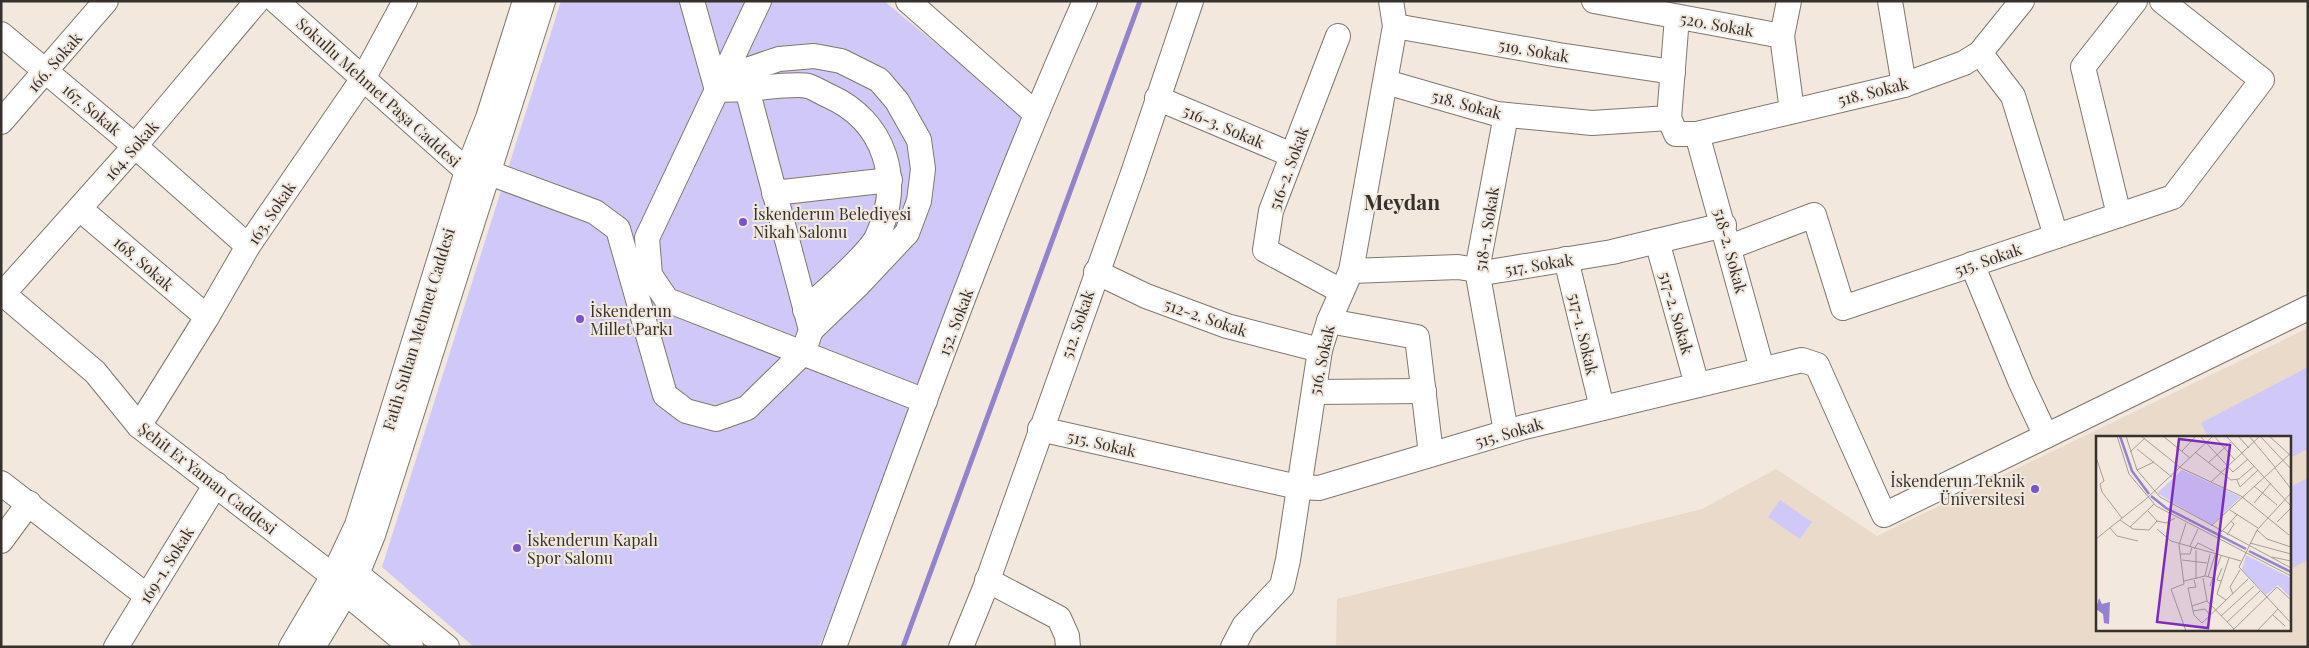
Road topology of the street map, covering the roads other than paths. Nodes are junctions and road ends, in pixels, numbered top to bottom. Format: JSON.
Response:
{"nodes":[{"id":1,"x":106,"y":1,"type":"edge"},
{"id":2,"x":257,"y":1,"type":"edge"},
{"id":3,"x":276,"y":1,"type":"edge"},
{"id":4,"x":406,"y":1,"type":"edge"},
{"id":5,"x":525,"y":1,"type":"edge"},
{"id":6,"x":543,"y":1,"type":"edge"},
{"id":7,"x":692,"y":1,"type":"edge"},
{"id":8,"x":759,"y":1,"type":"edge"},
{"id":9,"x":908,"y":1,"type":"edge"},
{"id":10,"x":1085,"y":1,"type":"edge"},
{"id":11,"x":1191,"y":1,"type":"edge"},
{"id":12,"x":1391,"y":1,"type":"edge"},
{"id":13,"x":1594,"y":1,"type":"edge"},
{"id":14,"x":1789,"y":1,"type":"edge"},
{"id":15,"x":1890,"y":1,"type":"edge"},
{"id":16,"x":2022,"y":1,"type":"edge"},
{"id":17,"x":2135,"y":1,"type":"edge"},
{"id":18,"x":2162,"y":1,"type":"edge"},
{"id":19,"x":1677,"y":17,"type":"junction"},
{"id":20,"x":1395,"y":26,"type":"junction"},
{"id":21,"x":1,"y":34,"type":"edge"},
{"id":22,"x":1338,"y":36,"type":"dead end"},
{"id":23,"x":1782,"y":36,"type":"junction"},
{"id":24,"x":1980,"y":53,"type":"junction"},
{"id":25,"x":47,"y":71,"type":"junction"},
{"id":26,"x":1673,"y":72,"type":"junction"},
{"id":27,"x":364,"y":77,"type":"junction"},
{"id":28,"x":1386,"y":82,"type":"junction"},
{"id":29,"x":720,"y":84,"type":"junction"},
{"id":30,"x":1904,"y":85,"type":"junction"},
{"id":31,"x":747,"y":89,"type":"junction"},
{"id":32,"x":1157,"y":98,"type":"junction"},
{"id":33,"x":1792,"y":110,"type":"junction"},
{"id":34,"x":1036,"y":113,"type":"junction"},
{"id":35,"x":1506,"y":115,"type":"junction"},
{"id":36,"x":1669,"y":118,"type":"junction"},
{"id":37,"x":1,"y":122,"type":"edge"},
{"id":38,"x":1697,"y":134,"type":"junction"},
{"id":39,"x":135,"y":146,"type":"junction"},
{"id":40,"x":1292,"y":155,"type":"junction"},
{"id":41,"x":480,"y":175,"type":"junction"},
{"id":42,"x":890,"y":180,"type":"junction"},
{"id":43,"x":774,"y":193,"type":"junction"},
{"id":44,"x":80,"y":209,"type":"junction"},
{"id":45,"x":2120,"y":215,"type":"junction"},
{"id":46,"x":1727,"y":236,"type":"junction"},
{"id":47,"x":2056,"y":236,"type":"junction"},
{"id":48,"x":1657,"y":241,"type":"junction"},
{"id":49,"x":248,"y":246,"type":"junction"},
{"id":50,"x":1566,"y":259,"type":"junction"},
{"id":51,"x":1972,"y":264,"type":"junction"},
{"id":52,"x":1477,"y":270,"type":"junction"},
{"id":53,"x":1096,"y":272,"type":"junction"},
{"id":54,"x":1346,"y":281,"type":"junction"},
{"id":55,"x":2,"y":294,"type":"edge"},
{"id":56,"x":2308,"y":308,"type":"edge"},
{"id":57,"x":208,"y":318,"type":"junction"},
{"id":58,"x":808,"y":320,"type":"junction"},
{"id":59,"x":1329,"y":321,"type":"junction"},
{"id":60,"x":1320,"y":350,"type":"junction"},
{"id":61,"x":803,"y":354,"type":"junction"},
{"id":62,"x":1762,"y":369,"type":"junction"},
{"id":63,"x":1697,"y":385,"type":"junction"},
{"id":64,"x":1424,"y":391,"type":"junction"},
{"id":65,"x":1314,"y":392,"type":"junction"},
{"id":66,"x":925,"y":401,"type":"junction"},
{"id":67,"x":1602,"y":408,"type":"junction"},
{"id":68,"x":139,"y":426,"type":"junction"},
{"id":69,"x":1040,"y":429,"type":"junction"},
{"id":70,"x":1506,"y":432,"type":"junction"},
{"id":71,"x":2046,"y":436,"type":"junction"},
{"id":72,"x":1431,"y":454,"type":"junction"},
{"id":73,"x":1,"y":483,"type":"edge"},
{"id":74,"x":216,"y":484,"type":"junction"},
{"id":75,"x":1298,"y":487,"type":"junction"},
{"id":76,"x":29,"y":503,"type":"junction"},
{"id":77,"x":1,"y":541,"type":"edge"},
{"id":78,"x":987,"y":580,"type":"junction"},
{"id":79,"x":345,"y":581,"type":"junction"},
{"id":80,"x":147,"y":596,"type":"junction"},
{"id":81,"x":116,"y":647,"type":"edge"},
{"id":82,"x":291,"y":647,"type":"edge"},
{"id":83,"x":313,"y":647,"type":"edge"},
{"id":84,"x":411,"y":647,"type":"edge"},
{"id":85,"x":447,"y":647,"type":"edge"},
{"id":86,"x":834,"y":647,"type":"edge"},
{"id":87,"x":961,"y":647,"type":"edge"},
{"id":88,"x":1068,"y":647,"type":"edge"},
{"id":89,"x":1232,"y":647,"type":"edge"}],
"edges":[{"from":1,"to":25,"type":"street","name":"166. Sokak"},
{"from":2,"to":39,"type":"street","name":"164. Sokak"},
{"from":3,"to":27,"type":"street","name":"Sokullu Mehmet Paşa Caddesi"},
{"from":4,"to":27,"type":"street","name":"163. Sokak"},
{"from":5,"to":41,"type":"street","name":"Fatih Sultan Mehmet Caddesi"},
{"from":6,"to":41,"type":"street","name":"Fatih Sultan Mehmet Caddesi"},
{"from":7,"to":29,"type":"street"},
{"from":8,"to":29,"type":"street"},
{"from":9,"to":34,"type":"street"},
{"from":10,"to":34,"type":"street","name":"152. Sokak"},
{"from":11,"to":32,"type":"street","name":"512. Sokak"},
{"from":12,"to":20,"type":"street","name":"516. Sokak"},
{"from":13,"to":19,"type":"street","name":"520. Sokak"},
{"from":14,"to":23,"type":"street"},
{"from":15,"to":30,"type":"street"},
{"from":16,"to":24,"type":"street","name":"518. Sokak"},
{"from":17,"to":45,"type":"street"},
{"from":18,"to":45,"type":"street","name":"515. Sokak"},
{"from":19,"to":23,"type":"street","name":"520. Sokak"},
{"from":19,"to":26,"type":"street"},
{"from":20,"to":26,"type":"street","name":"519. Sokak"},
{"from":20,"to":28,"type":"street","name":"516. Sokak"},
{"from":21,"to":25,"type":"street","name":"167. Sokak"},
{"from":22,"to":40,"type":"street","name":"516-2. Sokak"},
{"from":23,"to":33,"type":"street"},
{"from":24,"to":30,"type":"street","name":"518. Sokak"},
{"from":24,"to":47,"type":"street"},
{"from":25,"to":37,"type":"street","name":"166. Sokak"},
{"from":25,"to":39,"type":"street","name":"167. Sokak"},
{"from":26,"to":36,"type":"street"},
{"from":27,"to":41,"type":"street","name":"Sokullu Mehmet Paşa Caddesi"},
{"from":27,"to":49,"type":"street","name":"163. Sokak"},
{"from":28,"to":35,"type":"street","name":"518. Sokak"},
{"from":28,"to":54,"type":"street","name":"516. Sokak"},
{"from":29,"to":31,"type":"street"},
{"from":29,"to":58,"type":"street"},
{"from":29,"to":61,"type":"street"},
{"from":30,"to":33,"type":"street","name":"518. Sokak"},
{"from":31,"to":42,"type":"street"},
{"from":31,"to":43,"type":"street"},
{"from":32,"to":40,"type":"street","name":"516-3. Sokak"},
{"from":32,"to":53,"type":"street","name":"512. Sokak"},
{"from":33,"to":38,"type":"street","name":"518. Sokak"},
{"from":34,"to":66,"type":"street","name":"152. Sokak"},
{"from":35,"to":36,"type":"street","name":"518. Sokak"},
{"from":35,"to":52,"type":"street","name":"518-1. Sokak"},
{"from":36,"to":38,"type":"street"},
{"from":38,"to":46,"type":"street","name":"518-2. Sokak"},
{"from":39,"to":44,"type":"street","name":"164. Sokak"},
{"from":39,"to":49,"type":"street","name":"167. Sokak"},
{"from":40,"to":54,"type":"street","name":"516-2. Sokak"},
{"from":41,"to":61,"type":"street"},
{"from":41,"to":79,"type":"street","name":"Fatih Sultan Mehmet Caddesi"},
{"from":42,"to":43,"type":"street"},
{"from":42,"to":58,"type":"street"},
{"from":43,"to":58,"type":"street"},
{"from":44,"to":55,"type":"street","name":"164. Sokak"},
{"from":44,"to":57,"type":"street","name":"168. Sokak"},
{"from":45,"to":47,"type":"street","name":"515. Sokak"},
{"from":46,"to":48,"type":"street","name":"517. Sokak"},
{"from":46,"to":51,"type":"street","name":"515. Sokak"},
{"from":46,"to":62,"type":"street","name":"518-2. Sokak"},
{"from":47,"to":51,"type":"street","name":"515. Sokak"},
{"from":48,"to":50,"type":"street","name":"517. Sokak"},
{"from":48,"to":63,"type":"street","name":"517-2. Sokak"},
{"from":49,"to":57,"type":"street","name":"163. Sokak"},
{"from":50,"to":52,"type":"street","name":"517. Sokak"},
{"from":50,"to":67,"type":"street","name":"517-1. Sokak"},
{"from":51,"to":71,"type":"street"},
{"from":52,"to":54,"type":"street","name":"517. Sokak"},
{"from":52,"to":70,"type":"street","name":"518-1. Sokak"},
{"from":53,"to":60,"type":"street","name":"512-2. Sokak"},
{"from":53,"to":69,"type":"street","name":"512. Sokak"},
{"from":54,"to":59,"type":"street","name":"516. Sokak"},
{"from":55,"to":68,"type":"street","name":"Şehit Er Yaman Caddesi"},
{"from":56,"to":71,"type":"street"},
{"from":57,"to":68,"type":"street","name":"163. Sokak"},
{"from":58,"to":61,"type":"street"},
{"from":59,"to":60,"type":"street","name":"516. Sokak"},
{"from":59,"to":64,"type":"street"},
{"from":60,"to":65,"type":"street","name":"516. Sokak"},
{"from":61,"to":66,"type":"street"},
{"from":62,"to":63,"type":"street","name":"515. Sokak"},
{"from":62,"to":71,"type":"street","name":"515. Sokak"},
{"from":63,"to":67,"type":"street","name":"515. Sokak"},
{"from":64,"to":65,"type":"street"},
{"from":64,"to":72,"type":"street"},
{"from":65,"to":75,"type":"street","name":"516. Sokak"},
{"from":66,"to":86,"type":"street","name":"152. Sokak"},
{"from":67,"to":70,"type":"street","name":"515. Sokak"},
{"from":68,"to":74,"type":"street","name":"Şehit Er Yaman Caddesi"},
{"from":69,"to":75,"type":"street","name":"515. Sokak"},
{"from":69,"to":78,"type":"street","name":"512. Sokak"},
{"from":70,"to":72,"type":"street","name":"515. Sokak"},
{"from":72,"to":75,"type":"street","name":"515. Sokak"},
{"from":73,"to":76,"type":"street"},
{"from":74,"to":79,"type":"street","name":"Şehit Er Yaman Caddesi"},
{"from":74,"to":80,"type":"street","name":"169-1. Sokak"},
{"from":75,"to":89,"type":"street","name":"516. Sokak"},
{"from":76,"to":77,"type":"street"},
{"from":76,"to":80,"type":"street"},
{"from":78,"to":87,"type":"street","name":"512. Sokak"},
{"from":78,"to":88,"type":"street"},
{"from":79,"to":82,"type":"street","name":"Fatih Sultan Mehmet Caddesi"},
{"from":79,"to":83,"type":"street","name":"Fatih Sultan Mehmet Caddesi"},
{"from":79,"to":84,"type":"street","name":"Şehit Er Yaman Caddesi"},
{"from":79,"to":85,"type":"street","name":"Şehit Er Yaman Caddesi"},
{"from":80,"to":81,"type":"street","name":"169-1. Sokak"}]}
